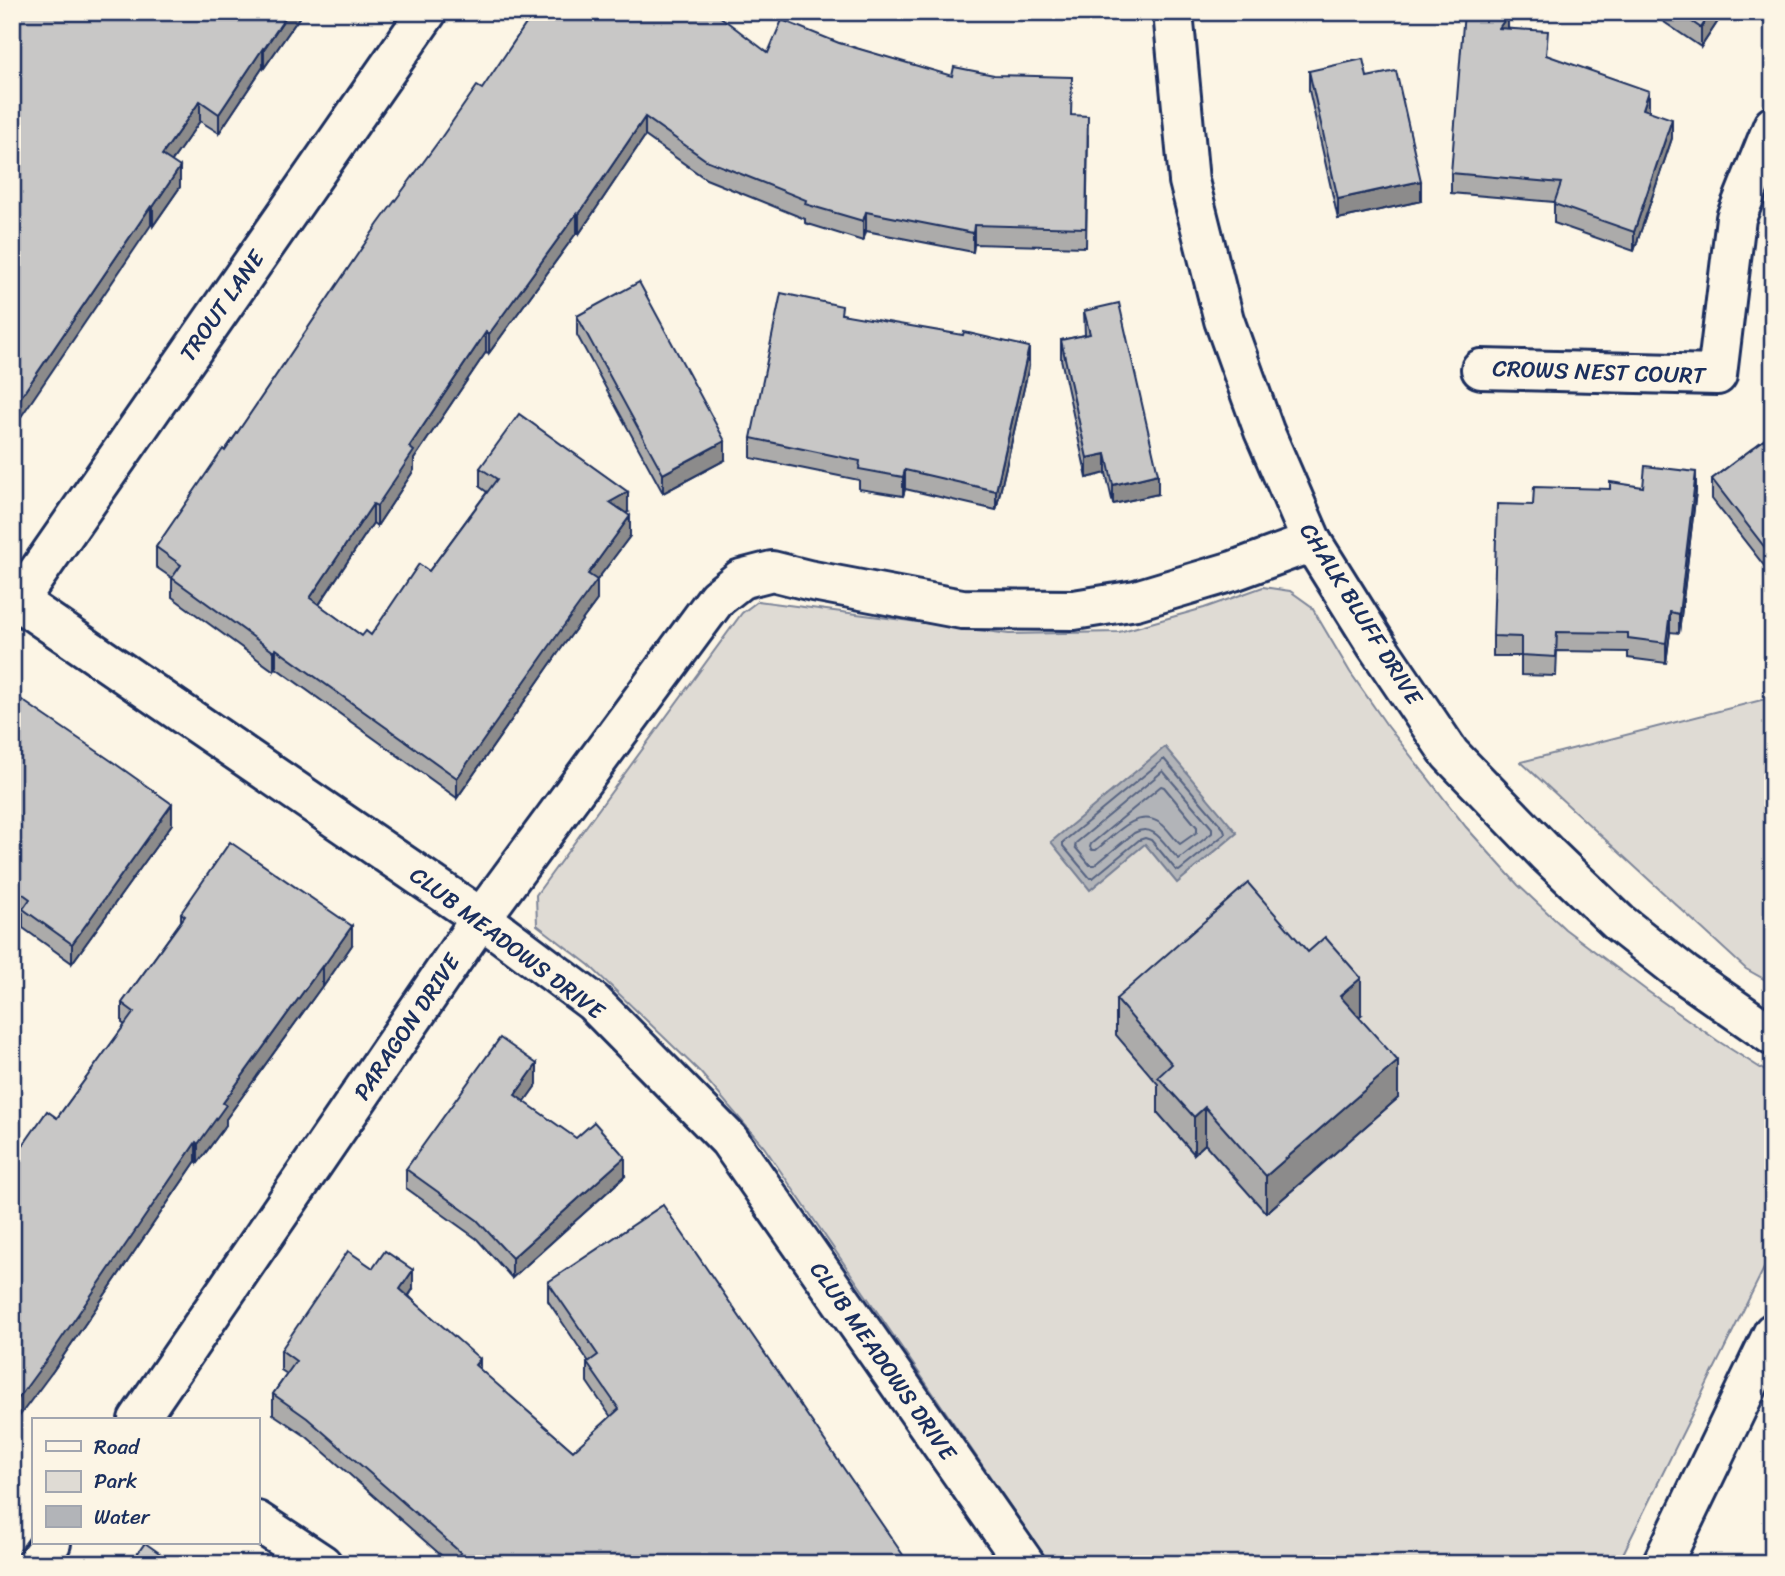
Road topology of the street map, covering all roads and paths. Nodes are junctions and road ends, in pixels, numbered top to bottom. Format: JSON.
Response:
{"nodes":[{"id":1,"x":427,"y":12,"type":"edge"},
{"id":2,"x":1173,"y":12,"type":"edge"},
{"id":3,"x":1773,"y":126,"type":"edge"},
{"id":4,"x":1481,"y":369,"type":"dead end"},
{"id":5,"x":1312,"y":542,"type":"junction"},
{"id":6,"x":15,"y":599,"type":"edge"},
{"id":7,"x":481,"y":918,"type":"junction"},
{"id":8,"x":1773,"y":1036,"type":"edge"},
{"id":9,"x":1773,"y":1333,"type":"edge"},
{"id":10,"x":139,"y":1418,"type":"edge"},
{"id":11,"x":259,"y":1522,"type":"edge"},
{"id":12,"x":50,"y":1544,"type":"edge"},
{"id":13,"x":36,"y":1564,"type":"edge"},
{"id":14,"x":322,"y":1564,"type":"edge"},
{"id":15,"x":1025,"y":1564,"type":"edge"},
{"id":16,"x":1661,"y":1564,"type":"edge"}],
"edges":[{"from":1,"to":6,"type":"street","name":"TROUT LANE"},
{"from":2,"to":5,"type":"street","name":"CHALK BLUFF DRIVE"},
{"from":3,"to":4,"type":"street","name":"CROWS NEST COURT"},
{"from":5,"to":7,"type":"street","name":"PARAGON DRIVE"},
{"from":5,"to":8,"type":"street","name":"CHALK BLUFF DRIVE"},
{"from":6,"to":7,"type":"street","name":"CLUB MEADOWS DRIVE"},
{"from":7,"to":10,"type":"street","name":"PARAGON DRIVE"},
{"from":7,"to":15,"type":"street","name":"CLUB MEADOWS DRIVE"},
{"from":9,"to":16,"type":"street"},
{"from":11,"to":14,"type":"street"},
{"from":12,"to":13,"type":"street"}]}
